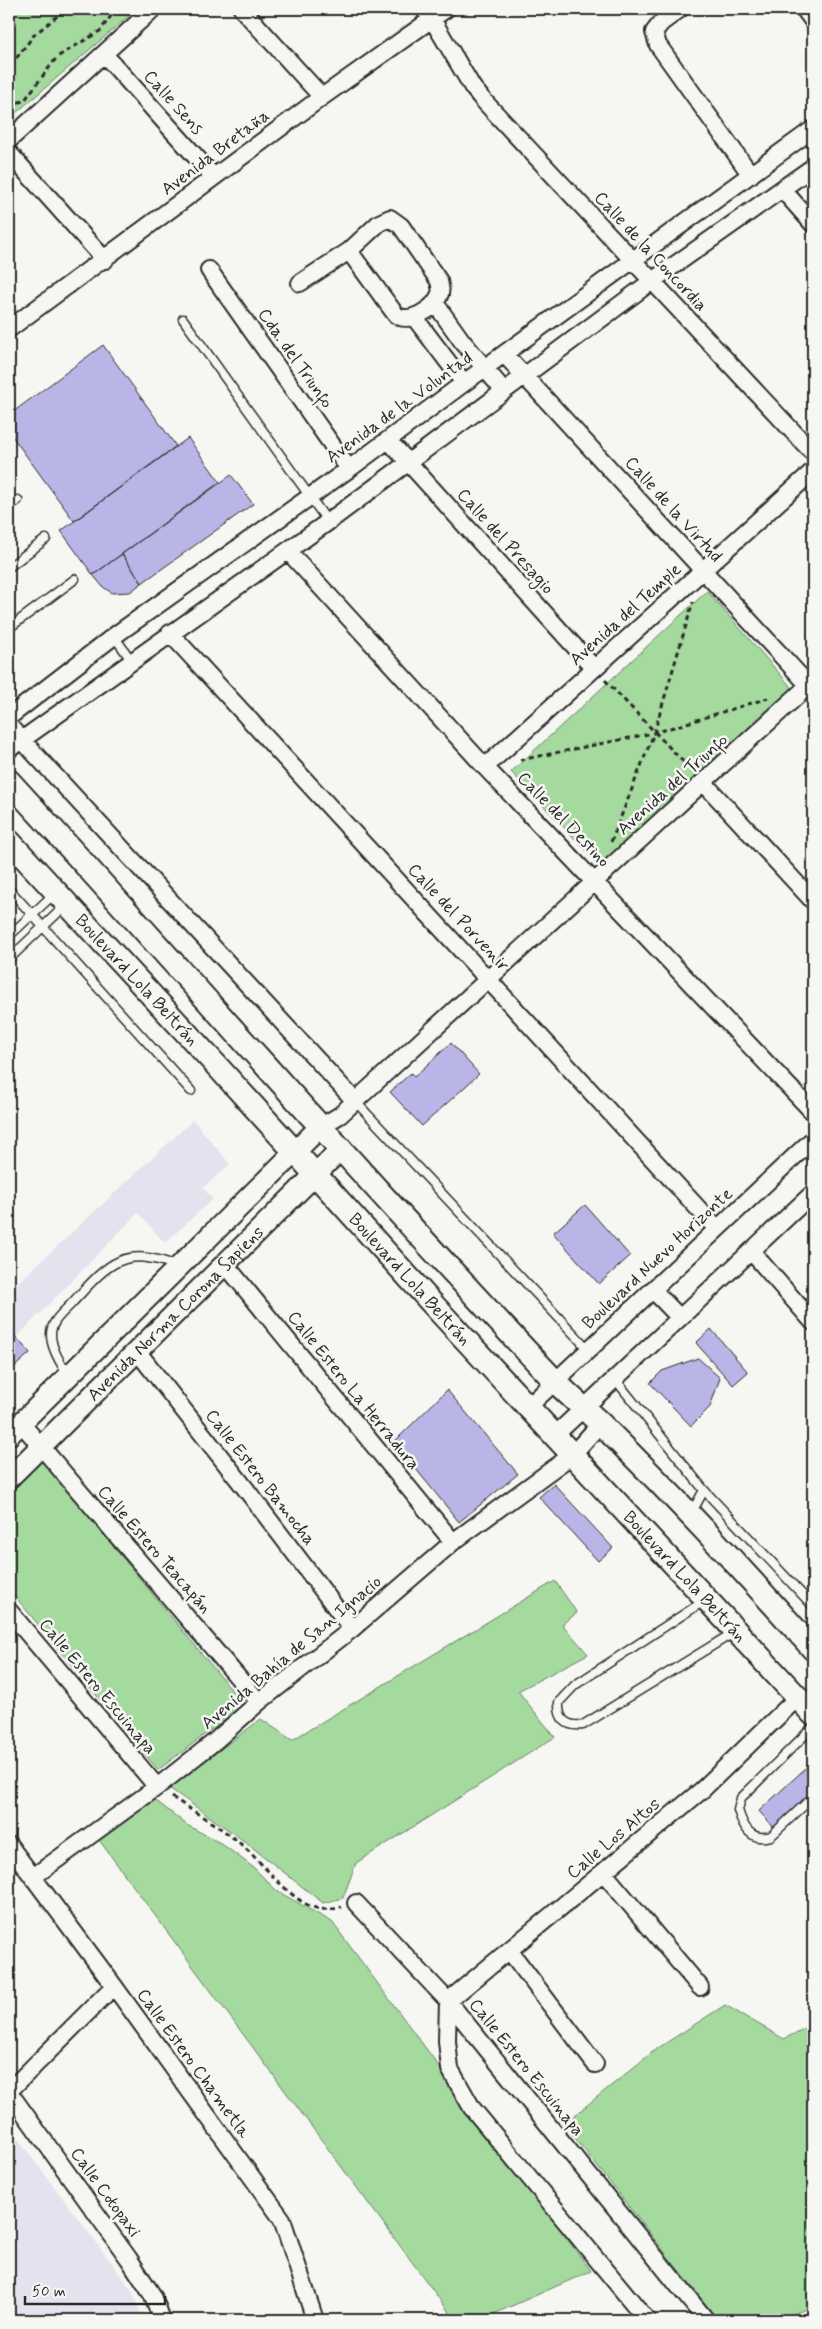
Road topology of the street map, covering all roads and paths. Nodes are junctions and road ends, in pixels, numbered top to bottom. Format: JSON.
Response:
{"nodes":[{"id":1,"x":12,"y":9,"type":"edge"},
{"id":2,"x":66,"y":9,"type":"edge"},
{"id":3,"x":116,"y":9,"type":"edge"},
{"id":4,"x":153,"y":9,"type":"edge"},
{"id":5,"x":242,"y":9,"type":"edge"},
{"id":6,"x":446,"y":9,"type":"edge"},
{"id":7,"x":680,"y":9,"type":"edge"},
{"id":8,"x":804,"y":9,"type":"edge"},
{"id":9,"x":428,"y":14,"type":"edge"},
{"id":10,"x":9,"y":16,"type":"edge"},
{"id":11,"x":813,"y":21,"type":"edge"},
{"id":12,"x":104,"y":54,"type":"junction"},
{"id":13,"x":9,"y":63,"type":"edge"},
{"id":14,"x":322,"y":97,"type":"junction"},
{"id":15,"x":9,"y":104,"type":"edge"},
{"id":16,"x":813,"y":129,"type":"edge"},
{"id":17,"x":9,"y":140,"type":"edge"},
{"id":18,"x":9,"y":152,"type":"edge"},
{"id":19,"x":813,"y":167,"type":"edge"},
{"id":20,"x":751,"y":174,"type":"junction"},
{"id":21,"x":214,"y":177,"type":"junction"},
{"id":22,"x":782,"y":189,"type":"junction"},
{"id":23,"x":813,"y":224,"type":"edge"},
{"id":24,"x":349,"y":251,"type":"junction"},
{"id":25,"x":105,"y":260,"type":"junction"},
{"id":26,"x":632,"y":260,"type":"junction"},
{"id":27,"x":209,"y":270,"type":"dead end"},
{"id":28,"x":652,"y":281,"type":"junction"},
{"id":29,"x":300,"y":282,"type":"dead end"},
{"id":30,"x":435,"y":302,"type":"junction"},
{"id":31,"x":414,"y":318,"type":"junction"},
{"id":32,"x":182,"y":319,"type":"dead end"},
{"id":33,"x":9,"y":329,"type":"edge"},
{"id":34,"x":462,"y":340,"type":"junction"},
{"id":35,"x":443,"y":355,"type":"junction"},
{"id":36,"x":504,"y":355,"type":"junction"},
{"id":37,"x":485,"y":369,"type":"junction"},
{"id":38,"x":524,"y":376,"type":"junction"},
{"id":39,"x":464,"y":382,"type":"junction"},
{"id":40,"x":504,"y":391,"type":"junction"},
{"id":41,"x":389,"y":441,"type":"junction"},
{"id":42,"x":813,"y":453,"type":"edge"},
{"id":43,"x":408,"y":464,"type":"junction"},
{"id":44,"x":349,"y":469,"type":"junction"},
{"id":45,"x":813,"y":472,"type":"edge"},
{"id":46,"x":310,"y":497,"type":"junction"},
{"id":47,"x":18,"y":500,"type":"dead end"},
{"id":48,"x":9,"y":507,"type":"edge"},
{"id":49,"x":328,"y":522,"type":"junction"},
{"id":50,"x":46,"y":539,"type":"dead end"},
{"id":51,"x":288,"y":551,"type":"junction"},
{"id":52,"x":9,"y":567,"type":"edge"},
{"id":53,"x":703,"y":571,"type":"junction"},
{"id":54,"x":75,"y":579,"type":"dead end"},
{"id":55,"x":9,"y":628,"type":"edge"},
{"id":56,"x":170,"y":633,"type":"junction"},
{"id":57,"x":114,"y":636,"type":"junction"},
{"id":58,"x":131,"y":660,"type":"junction"},
{"id":59,"x":594,"y":668,"type":"junction"},
{"id":60,"x":811,"y":688,"type":"edge"},
{"id":61,"x":773,"y":697,"type":"dead end"},
{"id":62,"x":9,"y":717,"type":"edge"},
{"id":63,"x":9,"y":726,"type":"edge"},
{"id":64,"x":654,"y":733,"type":"junction"},
{"id":65,"x":15,"y":744,"type":"edge"},
{"id":66,"x":485,"y":767,"type":"junction"},
{"id":67,"x":9,"y":781,"type":"edge"},
{"id":68,"x":703,"y":782,"type":"junction"},
{"id":69,"x":9,"y":841,"type":"edge"},
{"id":70,"x":610,"y":844,"type":"dead end"},
{"id":71,"x":596,"y":881,"type":"junction"},
{"id":72,"x":9,"y":890,"type":"edge"},
{"id":73,"x":61,"y":898,"type":"junction"},
{"id":74,"x":813,"y":901,"type":"edge"},
{"id":75,"x":32,"y":915,"type":"junction"},
{"id":76,"x":43,"y":927,"type":"junction"},
{"id":77,"x":9,"y":936,"type":"edge"},
{"id":78,"x":9,"y":959,"type":"edge"},
{"id":79,"x":489,"y":978,"type":"junction"},
{"id":80,"x":191,"y":1090,"type":"dead end"},
{"id":81,"x":355,"y":1101,"type":"junction"},
{"id":82,"x":813,"y":1112,"type":"edge"},
{"id":83,"x":340,"y":1115,"type":"junction"},
{"id":84,"x":320,"y":1127,"type":"junction"},
{"id":85,"x":813,"y":1139,"type":"edge"},
{"id":86,"x":341,"y":1149,"type":"junction"},
{"id":87,"x":294,"y":1153,"type":"junction"},
{"id":88,"x":314,"y":1175,"type":"junction"},
{"id":89,"x":813,"y":1193,"type":"edge"},
{"id":90,"x":717,"y":1229,"type":"junction"},
{"id":91,"x":751,"y":1251,"type":"junction"},
{"id":92,"x":225,"y":1264,"type":"junction"},
{"id":93,"x":179,"y":1266,"type":"junction"},
{"id":94,"x":653,"y":1290,"type":"junction"},
{"id":95,"x":680,"y":1318,"type":"junction"},
{"id":96,"x":813,"y":1322,"type":"edge"},
{"id":97,"x":589,"y":1350,"type":"junction"},
{"id":98,"x":137,"y":1351,"type":"junction"},
{"id":99,"x":68,"y":1376,"type":"junction"},
{"id":100,"x":615,"y":1379,"type":"junction"},
{"id":101,"x":555,"y":1382,"type":"junction"},
{"id":102,"x":529,"y":1406,"type":"junction"},
{"id":103,"x":583,"y":1409,"type":"junction"},
{"id":104,"x":600,"y":1424,"type":"junction"},
{"id":105,"x":15,"y":1429,"type":"edge"},
{"id":106,"x":554,"y":1436,"type":"junction"},
{"id":107,"x":41,"y":1447,"type":"junction"},
{"id":108,"x":572,"y":1455,"type":"junction"},
{"id":109,"x":9,"y":1478,"type":"edge"},
{"id":110,"x":704,"y":1490,"type":"junction"},
{"id":111,"x":690,"y":1516,"type":"junction"},
{"id":112,"x":453,"y":1542,"type":"junction"},
{"id":113,"x":708,"y":1598,"type":"junction"},
{"id":114,"x":813,"y":1606,"type":"edge"},
{"id":115,"x":9,"y":1611,"type":"edge"},
{"id":116,"x":352,"y":1629,"type":"junction"},
{"id":117,"x":737,"y":1631,"type":"junction"},
{"id":118,"x":811,"y":1641,"type":"edge"},
{"id":119,"x":797,"y":1698,"type":"junction"},
{"id":120,"x":259,"y":1702,"type":"junction"},
{"id":121,"x":813,"y":1714,"type":"edge"},
{"id":122,"x":813,"y":1727,"type":"edge"},
{"id":123,"x":157,"y":1787,"type":"junction"},
{"id":124,"x":813,"y":1797,"type":"edge"},
{"id":125,"x":9,"y":1845,"type":"edge"},
{"id":126,"x":603,"y":1872,"type":"junction"},
{"id":127,"x":33,"y":1877,"type":"junction"},
{"id":128,"x":356,"y":1902,"type":"joint"},
{"id":129,"x":509,"y":1950,"type":"junction"},
{"id":130,"x":114,"y":1986,"type":"junction"},
{"id":131,"x":700,"y":1987,"type":"dead end"},
{"id":132,"x":448,"y":2001,"type":"junction"},
{"id":133,"x":595,"y":2064,"type":"dead end"},
{"id":134,"x":9,"y":2092,"type":"edge"},
{"id":135,"x":162,"y":2320,"type":"edge"},
{"id":136,"x":315,"y":2320,"type":"edge"},
{"id":137,"x":646,"y":2320,"type":"edge"},
{"id":138,"x":706,"y":2320,"type":"edge"}],
"edges":[{"from":1,"to":10,"type":"path"},
{"from":2,"to":13,"type":"path"},
{"from":3,"to":15,"type":"path"},
{"from":4,"to":12,"type":"street"},
{"from":5,"to":14,"type":"street"},
{"from":6,"to":9,"type":"street","name":"Avenida Bretaña"},
{"from":7,"to":20,"type":"street"},
{"from":8,"to":11,"type":"street"},
{"from":9,"to":14,"type":"street","name":"Avenida Bretaña"},
{"from":9,"to":26,"type":"street","name":"Calle de la Concordia"},
{"from":12,"to":17,"type":"street"},
{"from":12,"to":21,"type":"street","name":"Calle Sens"},
{"from":14,"to":21,"type":"street","name":"Avenida Bretaña"},
{"from":16,"to":20,"type":"street","name":"Avenida de la Voluntad"},
{"from":18,"to":25,"type":"street"},
{"from":19,"to":22,"type":"street"},
{"from":20,"to":26,"type":"street","name":"Avenida de la Voluntad"},
{"from":21,"to":25,"type":"street","name":"Avenida Bretaña"},
{"from":22,"to":23,"type":"street"},
{"from":22,"to":28,"type":"street"},
{"from":24,"to":29,"type":"street"},
{"from":24,"to":30,"type":"street"},
{"from":24,"to":31,"type":"street"},
{"from":25,"to":33,"type":"street","name":"Avenida Bretaña"},
{"from":26,"to":28,"type":"street","name":"Calle de la Concordia"},
{"from":26,"to":36,"type":"street","name":"Avenida de la Voluntad"},
{"from":27,"to":44,"type":"street","name":"Cda. del Triunfo"},
{"from":28,"to":38,"type":"street"},
{"from":28,"to":42,"type":"street","name":"Calle de la Concordia"},
{"from":30,"to":31,"type":"street"},
{"from":30,"to":34,"type":"street"},
{"from":31,"to":35,"type":"street"},
{"from":32,"to":46,"type":"lane"},
{"from":34,"to":35,"type":"street"},
{"from":34,"to":37,"type":"street"},
{"from":35,"to":39,"type":"street"},
{"from":36,"to":37,"type":"street","name":"Avenida de la Voluntad"},
{"from":36,"to":38,"type":"street","name":"Calle de la Virtud"},
{"from":37,"to":39,"type":"street","name":"Avenida de la Voluntad"},
{"from":37,"to":40,"type":"street"},
{"from":38,"to":40,"type":"street"},
{"from":38,"to":53,"type":"street","name":"Calle de la Virtud"},
{"from":39,"to":41,"type":"street","name":"Avenida de la Voluntad"},
{"from":40,"to":43,"type":"street"},
{"from":41,"to":43,"type":"street","name":"Calle del Presagio"},
{"from":41,"to":44,"type":"street","name":"Avenida de la Voluntad"},
{"from":43,"to":49,"type":"street"},
{"from":43,"to":59,"type":"street","name":"Calle del Presagio"},
{"from":44,"to":46,"type":"street","name":"Avenida de la Voluntad"},
{"from":45,"to":53,"type":"street","name":"Avenida del Temple"},
{"from":46,"to":49,"type":"lane"},
{"from":46,"to":57,"type":"street","name":"Avenida de la Voluntad"},
{"from":47,"to":48,"type":"lane"},
{"from":49,"to":51,"type":"street"},
{"from":50,"to":52,"type":"lane"},
{"from":51,"to":56,"type":"street"},
{"from":51,"to":66,"type":"street","name":"Calle del Destino"},
{"from":53,"to":59,"type":"street","name":"Avenida del Temple"},
{"from":53,"to":60,"type":"street","name":"Calle de la Virtud"},
{"from":53,"to":64,"type":"path"},
{"from":54,"to":55,"type":"lane"},
{"from":56,"to":58,"type":"street"},
{"from":56,"to":79,"type":"street","name":"Calle del Porvenir"},
{"from":57,"to":58,"type":"lane"},
{"from":57,"to":62,"type":"street","name":"Avenida de la Voluntad"},
{"from":58,"to":65,"type":"street"},
{"from":59,"to":64,"type":"path"},
{"from":59,"to":66,"type":"street","name":"Avenida del Temple"},
{"from":60,"to":68,"type":"street","name":"Avenida del Triunfo"},
{"from":61,"to":64,"type":"path"},
{"from":63,"to":65,"type":"street"},
{"from":64,"to":66,"type":"path"},
{"from":64,"to":68,"type":"path"},
{"from":64,"to":70,"type":"path"},
{"from":65,"to":81,"type":"street"},
{"from":66,"to":71,"type":"street","name":"Calle del Destino"},
{"from":67,"to":84,"type":"main road","name":"Boulevard Lola Beltrán"},
{"from":68,"to":71,"type":"street","name":"Avenida del Triunfo"},
{"from":68,"to":74,"type":"street"},
{"from":69,"to":73,"type":"main road","name":"Boulevard Lola Beltrán"},
{"from":71,"to":79,"type":"street","name":"Avenida del Triunfo"},
{"from":71,"to":82,"type":"street","name":"Calle del Destino"},
{"from":72,"to":75,"type":"lane"},
{"from":73,"to":75,"type":"lane"},
{"from":73,"to":76,"type":"lane"},
{"from":73,"to":87,"type":"main road","name":"Boulevard Lola Beltrán"},
{"from":75,"to":76,"type":"lane"},
{"from":75,"to":77,"type":"lane"},
{"from":76,"to":78,"type":"lane"},
{"from":76,"to":80,"type":"lane"},
{"from":79,"to":81,"type":"street","name":"Avenida del Triunfo"},
{"from":79,"to":90,"type":"street","name":"Calle del Porvenir"},
{"from":81,"to":83,"type":"street","name":"Avenida del Triunfo"},
{"from":81,"to":97,"type":"lane"},
{"from":83,"to":84,"type":"street","name":"Avenida del Triunfo"},
{"from":83,"to":86,"type":"street"},
{"from":84,"to":86,"type":"main road","name":"Boulevard Lola Beltrán"},
{"from":84,"to":87,"type":"street","name":"Avenida Norma Corona Sapiens"},
{"from":85,"to":90,"type":"street","name":"Boulevard Nuevo Horizonte"},
{"from":86,"to":88,"type":"street","name":"Avenida Norma Corona Sapiens"},
{"from":86,"to":101,"type":"main road","name":"Boulevard Lola Beltrán"},
{"from":87,"to":88,"type":"main road","name":"Boulevard Lola Beltrán"},
{"from":87,"to":93,"type":"street","name":"Avenida Norma Corona Sapiens"},
{"from":88,"to":92,"type":"street","name":"Avenida Norma Corona Sapiens"},
{"from":88,"to":102,"type":"main road","name":"Boulevard Lola Beltrán"},
{"from":89,"to":91,"type":"street"},
{"from":90,"to":94,"type":"street","name":"Boulevard Nuevo Horizonte"},
{"from":91,"to":95,"type":"street"},
{"from":91,"to":96,"type":"street"},
{"from":92,"to":98,"type":"street","name":"Avenida Norma Corona Sapiens"},
{"from":92,"to":112,"type":"street","name":"Calle Estero La Herradura"},
{"from":93,"to":99,"type":"street","name":"Avenida Norma Corona Sapiens"},
{"from":93,"to":99,"type":"lane"},
{"from":94,"to":95,"type":"street"},
{"from":94,"to":97,"type":"street","name":"Boulevard Nuevo Horizonte"},
{"from":95,"to":100,"type":"street"},
{"from":97,"to":101,"type":"street","name":"Boulevard Nuevo Horizonte"},
{"from":98,"to":107,"type":"street","name":"Avenida Norma Corona Sapiens"},
{"from":98,"to":116,"type":"street","name":"Calle Estero Bamocha"},
{"from":99,"to":105,"type":"street","name":"Avenida Norma Corona Sapiens"},
{"from":100,"to":103,"type":"street"},
{"from":100,"to":110,"type":"lane"},
{"from":101,"to":102,"type":"street","name":"Boulevard Nuevo Horizonte"},
{"from":101,"to":103,"type":"main road","name":"Boulevard Lola Beltrán"},
{"from":102,"to":106,"type":"main road","name":"Boulevard Lola Beltrán"},
{"from":103,"to":104,"type":"main road","name":"Boulevard Lola Beltrán"},
{"from":103,"to":106,"type":"street"},
{"from":104,"to":108,"type":"street","name":"Avenida Bahía de San Ignacio"},
{"from":104,"to":111,"type":"main road","name":"Boulevard Lola Beltrán"},
{"from":105,"to":107,"type":"street","name":"Calle Estero Teacapán"},
{"from":106,"to":108,"type":"main road","name":"Boulevard Lola Beltrán"},
{"from":107,"to":109,"type":"street","name":"Avenida Norma Corona Sapiens"},
{"from":107,"to":120,"type":"street","name":"Calle Estero Teacapán"},
{"from":108,"to":112,"type":"street","name":"Avenida Bahía de San Ignacio"},
{"from":108,"to":113,"type":"main road","name":"Boulevard Lola Beltrán"},
{"from":110,"to":111,"type":"lane"},
{"from":110,"to":114,"type":"lane"},
{"from":111,"to":118,"type":"main road","name":"Boulevard Lola Beltrán"},
{"from":112,"to":116,"type":"street","name":"Avenida Bahía de San Ignacio"},
{"from":113,"to":117,"type":"main road","name":"Boulevard Lola Beltrán"},
{"from":113,"to":117,"type":"lane"},
{"from":115,"to":123,"type":"street","name":"Calle Estero Escuinapa"},
{"from":116,"to":120,"type":"street","name":"Avenida Bahía de San Ignacio"},
{"from":117,"to":119,"type":"main road","name":"Boulevard Lola Beltrán"},
{"from":119,"to":121,"type":"main road","name":"Boulevard Lola Beltrán"},
{"from":119,"to":126,"type":"street","name":"Calle Los Altos"},
{"from":120,"to":123,"type":"street","name":"Avenida Bahía de San Ignacio"},
{"from":122,"to":124,"type":"lane"},
{"from":123,"to":127,"type":"street","name":"Avenida Bahía de San Ignacio"},
{"from":123,"to":128,"type":"path"},
{"from":125,"to":127,"type":"street","name":"Calle Estero Chametla"},
{"from":126,"to":129,"type":"street","name":"Calle Los Altos"},
{"from":126,"to":131,"type":"street"},
{"from":127,"to":130,"type":"street","name":"Calle Estero Chametla"},
{"from":128,"to":132,"type":"street"},
{"from":129,"to":132,"type":"street","name":"Calle Los Altos"},
{"from":129,"to":133,"type":"street"},
{"from":130,"to":134,"type":"street"},
{"from":130,"to":136,"type":"street","name":"Calle Estero Chametla"},
{"from":132,"to":137,"type":"street","name":"Calle Estero Escuinapa"},
{"from":132,"to":138,"type":"street","name":"Calle Estero Escuinapa"},
{"from":134,"to":135,"type":"street","name":"Calle Cotopaxi"}]}
